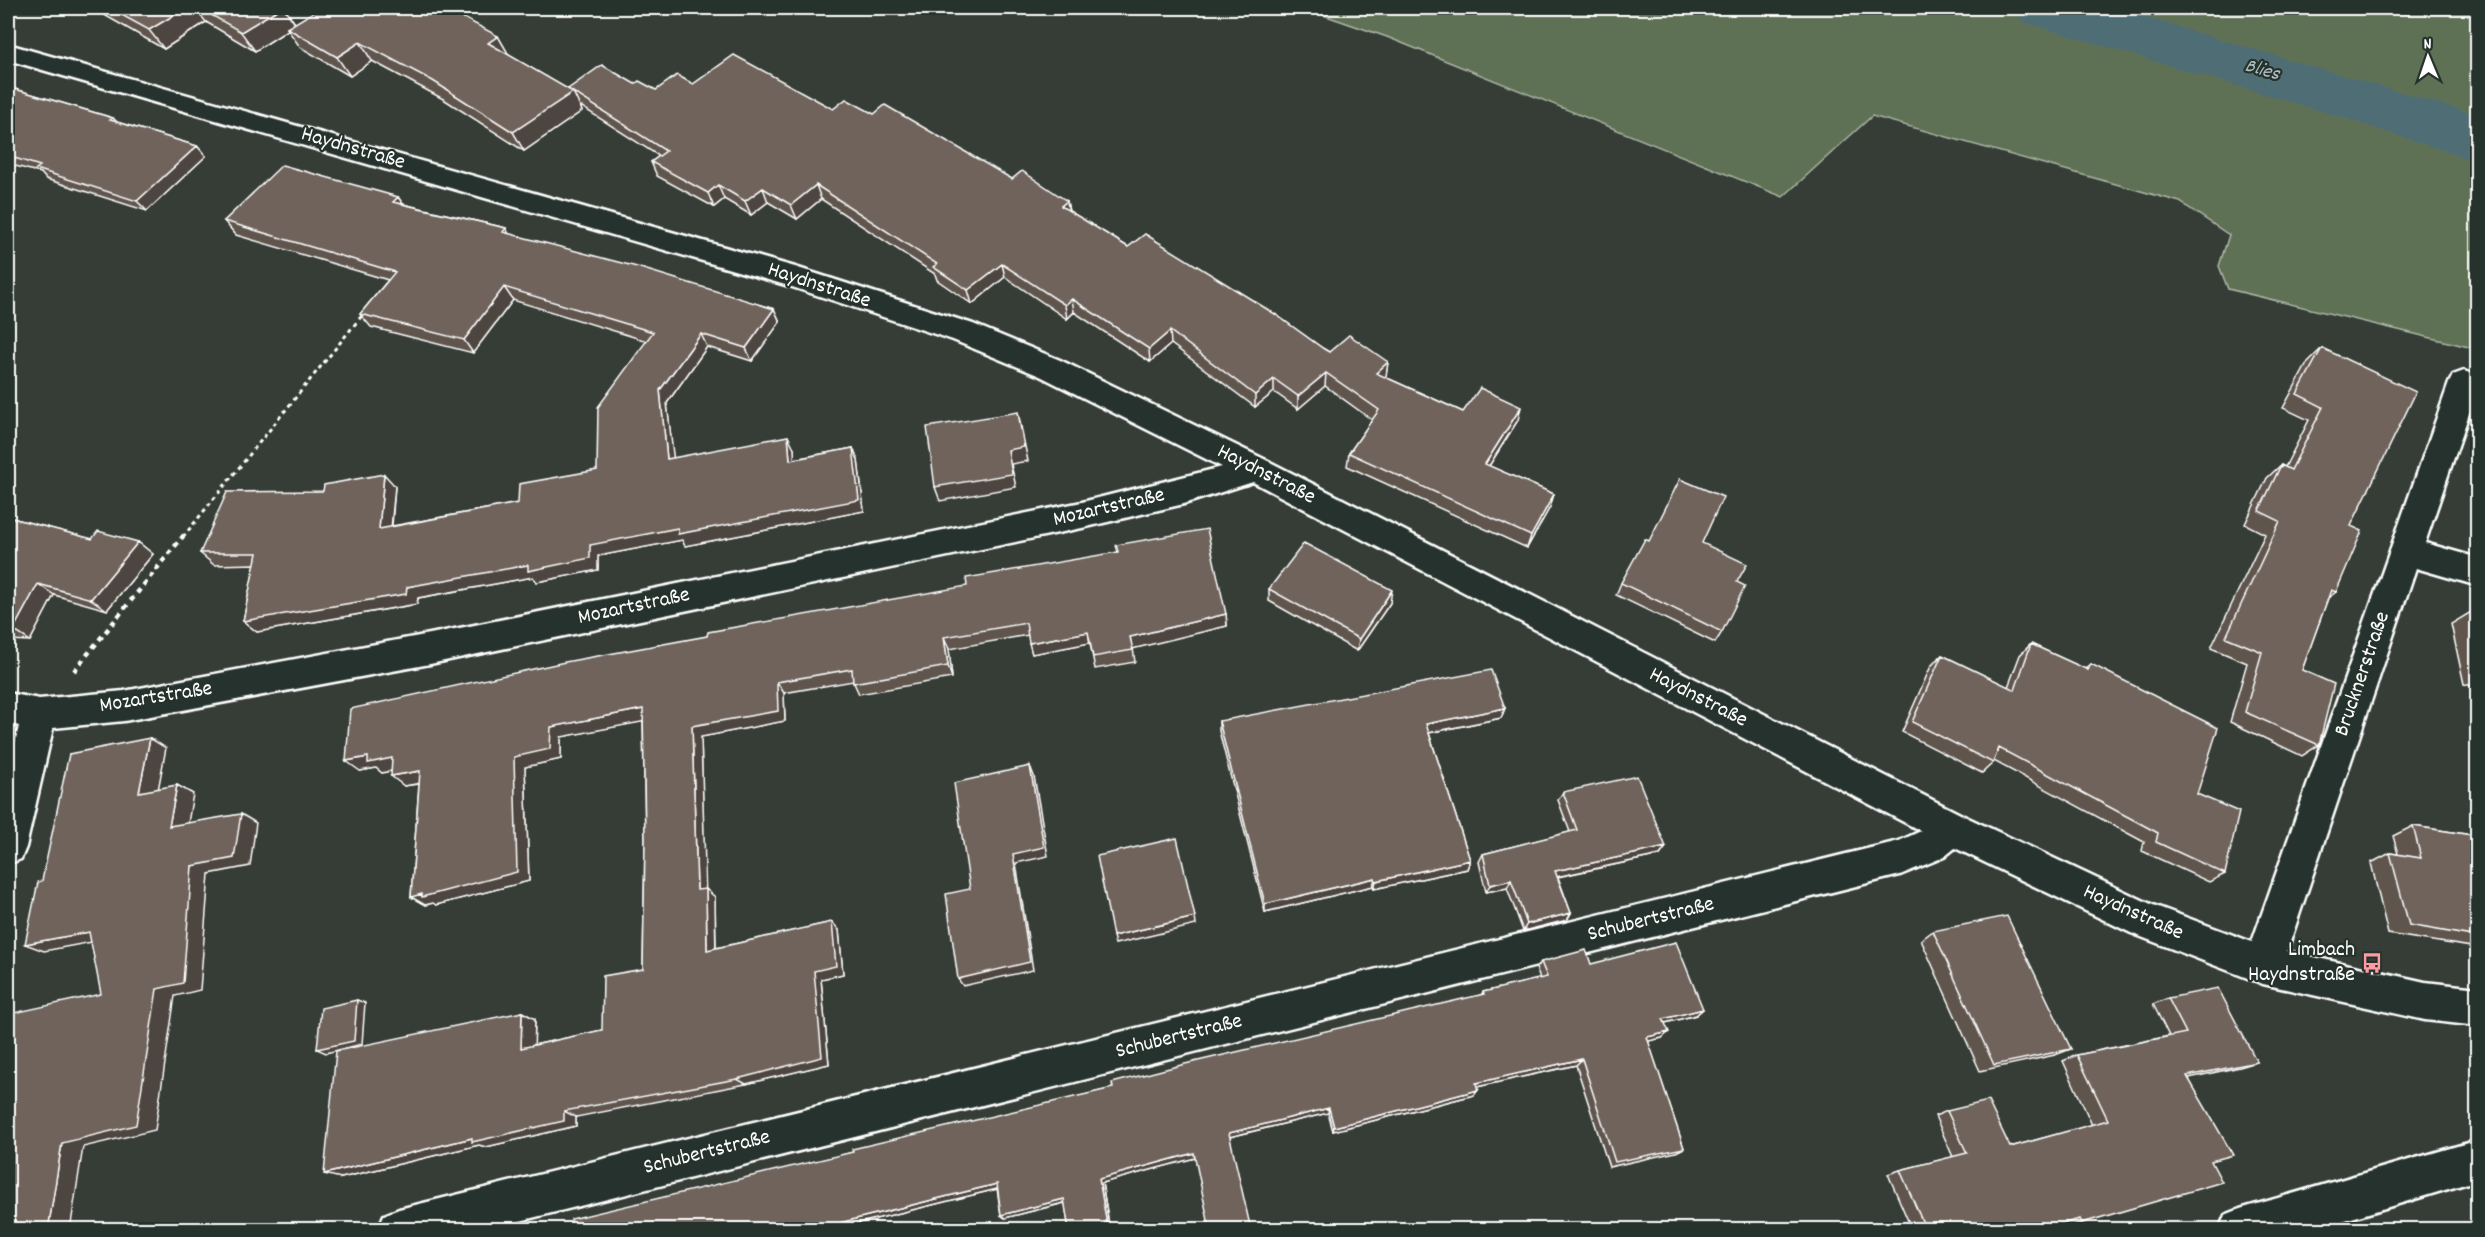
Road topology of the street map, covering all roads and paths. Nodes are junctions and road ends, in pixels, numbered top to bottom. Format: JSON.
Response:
{"nodes":[{"id":1,"x":8,"y":52,"type":"edge"},
{"id":2,"x":367,"y":310,"type":"edge"},
{"id":3,"x":2464,"y":383,"type":"dead end"},
{"id":4,"x":1255,"y":469,"type":"junction"},
{"id":5,"x":2406,"y":550,"type":"junction"},
{"id":6,"x":2478,"y":572,"type":"edge"},
{"id":7,"x":23,"y":711,"type":"edge"},
{"id":8,"x":1951,"y":828,"type":"junction"},
{"id":9,"x":8,"y":847,"type":"edge"},
{"id":10,"x":2263,"y":965,"type":"junction"},
{"id":11,"x":2478,"y":1007,"type":"edge"},
{"id":12,"x":2478,"y":1160,"type":"edge"},
{"id":13,"x":2265,"y":1226,"type":"edge"},
{"id":14,"x":399,"y":1230,"type":"edge"}],
"edges":[{"from":1,"to":4,"type":"street","name":"Haydnstraße"},
{"from":2,"to":7,"type":"path"},
{"from":3,"to":5,"type":"street","name":"Brucknerstraße"},
{"from":4,"to":7,"type":"street","name":"Mozartstraße"},
{"from":4,"to":8,"type":"street","name":"Haydnstraße"},
{"from":5,"to":6,"type":"street"},
{"from":5,"to":10,"type":"street","name":"Brucknerstraße"},
{"from":7,"to":9,"type":"street"},
{"from":8,"to":10,"type":"street","name":"Haydnstraße"},
{"from":8,"to":14,"type":"street","name":"Schubertstraße"},
{"from":10,"to":11,"type":"street","name":"Haydnstraße"},
{"from":12,"to":13,"type":"street"}]}
